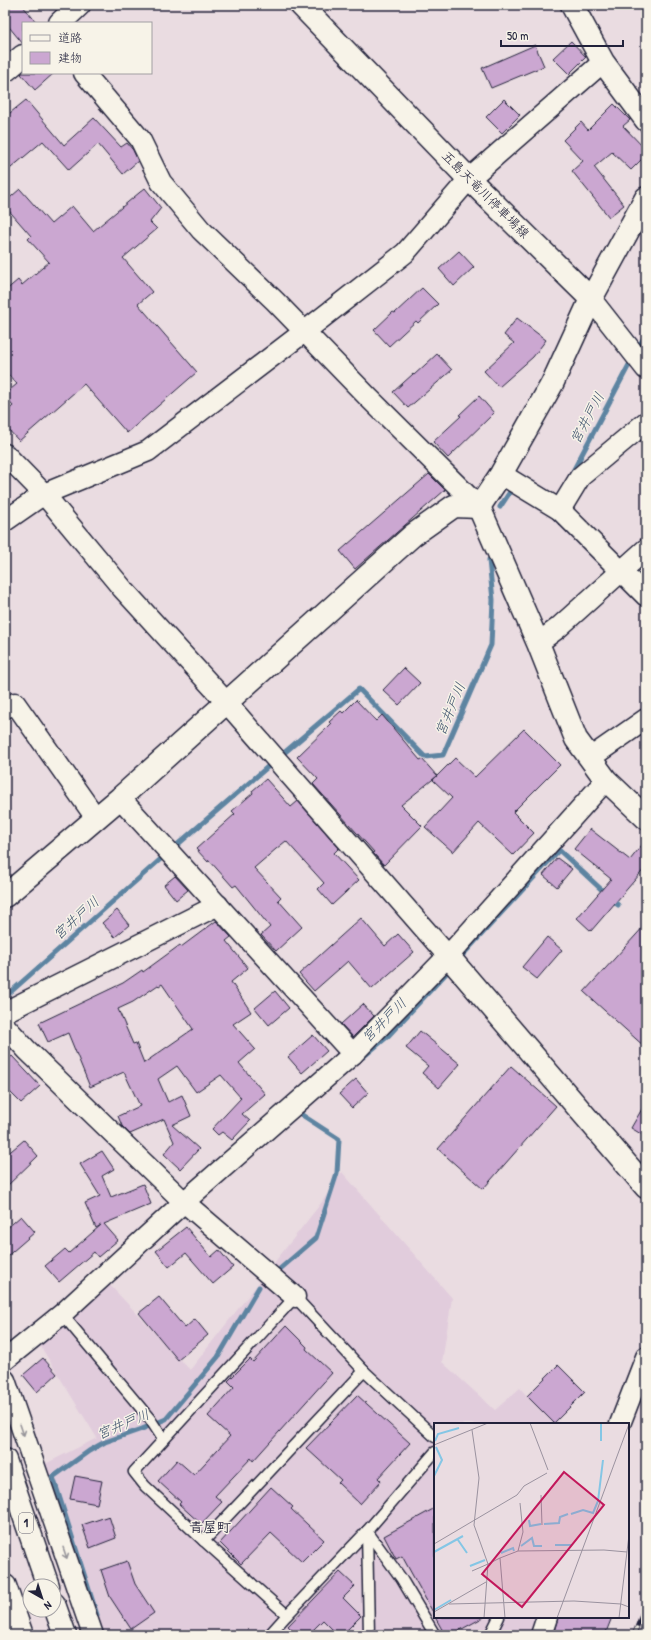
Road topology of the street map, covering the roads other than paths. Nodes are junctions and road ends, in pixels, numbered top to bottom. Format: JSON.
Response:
{"nodes":[{"id":1,"x":301,"y":5,"type":"edge"},
{"id":2,"x":572,"y":5,"type":"edge"},
{"id":3,"x":22,"y":57,"type":"edge"},
{"id":4,"x":603,"y":62,"type":"junction"},
{"id":5,"x":5,"y":71,"type":"edge"},
{"id":6,"x":85,"y":74,"type":"edge"},
{"id":7,"x":646,"y":120,"type":"edge"},
{"id":8,"x":470,"y":179,"type":"junction"},
{"id":9,"x":646,"y":198,"type":"edge"},
{"id":10,"x":591,"y":299,"type":"junction"},
{"id":11,"x":304,"y":332,"type":"junction"},
{"id":12,"x":646,"y":369,"type":"edge"},
{"id":13,"x":646,"y":422,"type":"edge"},
{"id":14,"x":5,"y":454,"type":"edge"},
{"id":15,"x":510,"y":479,"type":"junction"},
{"id":16,"x":44,"y":494,"type":"junction"},
{"id":17,"x":479,"y":507,"type":"junction"},
{"id":18,"x":560,"y":510,"type":"junction"},
{"id":19,"x":5,"y":521,"type":"edge"},
{"id":20,"x":646,"y":549,"type":"edge"},
{"id":21,"x":620,"y":571,"type":"junction"},
{"id":22,"x":646,"y":596,"type":"edge"},
{"id":23,"x":538,"y":643,"type":"junction"},
{"id":24,"x":227,"y":704,"type":"junction"},
{"id":25,"x":5,"y":708,"type":"edge"},
{"id":26,"x":646,"y":719,"type":"edge"},
{"id":27,"x":590,"y":758,"type":"junction"},
{"id":28,"x":606,"y":780,"type":"junction"},
{"id":29,"x":120,"y":798,"type":"junction"},
{"id":30,"x":96,"y":818,"type":"junction"},
{"id":31,"x":646,"y":818,"type":"edge"},
{"id":32,"x":5,"y":896,"type":"edge"},
{"id":33,"x":218,"y":904,"type":"junction"},
{"id":34,"x":452,"y":961,"type":"junction"},
{"id":35,"x":5,"y":1012,"type":"edge"},
{"id":36,"x":5,"y":1026,"type":"edge"},
{"id":37,"x":354,"y":1054,"type":"junction"},
{"id":38,"x":646,"y":1187,"type":"edge"},
{"id":39,"x":184,"y":1202,"type":"junction"},
{"id":40,"x":295,"y":1298,"type":"junction"},
{"id":41,"x":62,"y":1314,"type":"junction"},
{"id":42,"x":646,"y":1357,"type":"edge"},
{"id":43,"x":5,"y":1360,"type":"edge"},
{"id":44,"x":364,"y":1371,"type":"junction"},
{"id":45,"x":5,"y":1380,"type":"edge"},
{"id":46,"x":620,"y":1423,"type":"edge"},
{"id":47,"x":162,"y":1436,"type":"junction"},
{"id":48,"x":434,"y":1436,"type":"edge"},
{"id":49,"x":434,"y":1453,"type":"edge"},
{"id":50,"x":5,"y":1460,"type":"edge"},
{"id":51,"x":366,"y":1531,"type":"junction"},
{"id":52,"x":204,"y":1541,"type":"junction"},
{"id":53,"x":45,"y":1578,"type":"edge"},
{"id":54,"x":5,"y":1586,"type":"edge"},
{"id":55,"x":287,"y":1615,"type":"junction"},
{"id":56,"x":59,"y":1618,"type":"edge"},
{"id":57,"x":498,"y":1618,"type":"edge"},
{"id":58,"x":547,"y":1618,"type":"edge"},
{"id":59,"x":22,"y":1635,"type":"edge"},
{"id":60,"x":65,"y":1635,"type":"edge"},
{"id":61,"x":93,"y":1635,"type":"edge"},
{"id":62,"x":269,"y":1635,"type":"edge"},
{"id":63,"x":369,"y":1635,"type":"edge"},
{"id":64,"x":435,"y":1635,"type":"edge"},
{"id":65,"x":490,"y":1635,"type":"edge"},
{"id":66,"x":541,"y":1635,"type":"edge"}],
"edges":[{"from":1,"to":8,"type":"main road","name":"五島天竜川停車場線"},
{"from":2,"to":4,"type":"main road"},
{"from":3,"to":5,"type":"main road"},
{"from":4,"to":7,"type":"main road"},
{"from":4,"to":8,"type":"street"},
{"from":6,"to":11,"type":"street"},
{"from":8,"to":10,"type":"main road","name":"五島天竜川停車場線"},
{"from":8,"to":11,"type":"street"},
{"from":9,"to":10,"type":"main road"},
{"from":10,"to":12,"type":"street"},
{"from":10,"to":15,"type":"main road"},
{"from":11,"to":16,"type":"street"},
{"from":11,"to":17,"type":"street"},
{"from":13,"to":18,"type":"street"},
{"from":14,"to":16,"type":"street"},
{"from":15,"to":17,"type":"main road"},
{"from":15,"to":18,"type":"street"},
{"from":16,"to":19,"type":"street"},
{"from":16,"to":24,"type":"street"},
{"from":17,"to":23,"type":"main road"},
{"from":17,"to":24,"type":"main road"},
{"from":18,"to":21,"type":"street"},
{"from":20,"to":21,"type":"street"},
{"from":21,"to":22,"type":"street"},
{"from":21,"to":23,"type":"street"},
{"from":23,"to":27,"type":"main road"},
{"from":24,"to":29,"type":"main road"},
{"from":24,"to":34,"type":"street"},
{"from":25,"to":30,"type":"street"},
{"from":26,"to":27,"type":"street"},
{"from":27,"to":28,"type":"main road"},
{"from":28,"to":31,"type":"main road"},
{"from":28,"to":34,"type":"street"},
{"from":29,"to":30,"type":"main road"},
{"from":29,"to":33,"type":"street"},
{"from":30,"to":32,"type":"main road"},
{"from":33,"to":35,"type":"street"},
{"from":33,"to":37,"type":"street"},
{"from":34,"to":37,"type":"street"},
{"from":34,"to":38,"type":"main road"},
{"from":36,"to":39,"type":"street"},
{"from":37,"to":39,"type":"street"},
{"from":39,"to":40,"type":"street"},
{"from":39,"to":41,"type":"street"},
{"from":40,"to":44,"type":"lane"},
{"from":40,"to":47,"type":"lane"},
{"from":41,"to":43,"type":"street"},
{"from":41,"to":47,"type":"lane"},
{"from":42,"to":46,"type":"street"},
{"from":44,"to":48,"type":"lane"},
{"from":44,"to":52,"type":"lane"},
{"from":45,"to":61,"type":"street","one_way":true},
{"from":47,"to":52,"type":"lane"},
{"from":49,"to":51,"type":"lane"},
{"from":50,"to":53,"type":"main road","number":"1"},
{"from":51,"to":55,"type":"lane"},
{"from":51,"to":63,"type":"lane"},
{"from":51,"to":64,"type":"lane"},
{"from":52,"to":55,"type":"lane"},
{"from":54,"to":59,"type":"main road"},
{"from":55,"to":62,"type":"lane"},
{"from":56,"to":60,"type":"main road"},
{"from":57,"to":65,"type":"lane"},
{"from":58,"to":66,"type":"street"}]}
